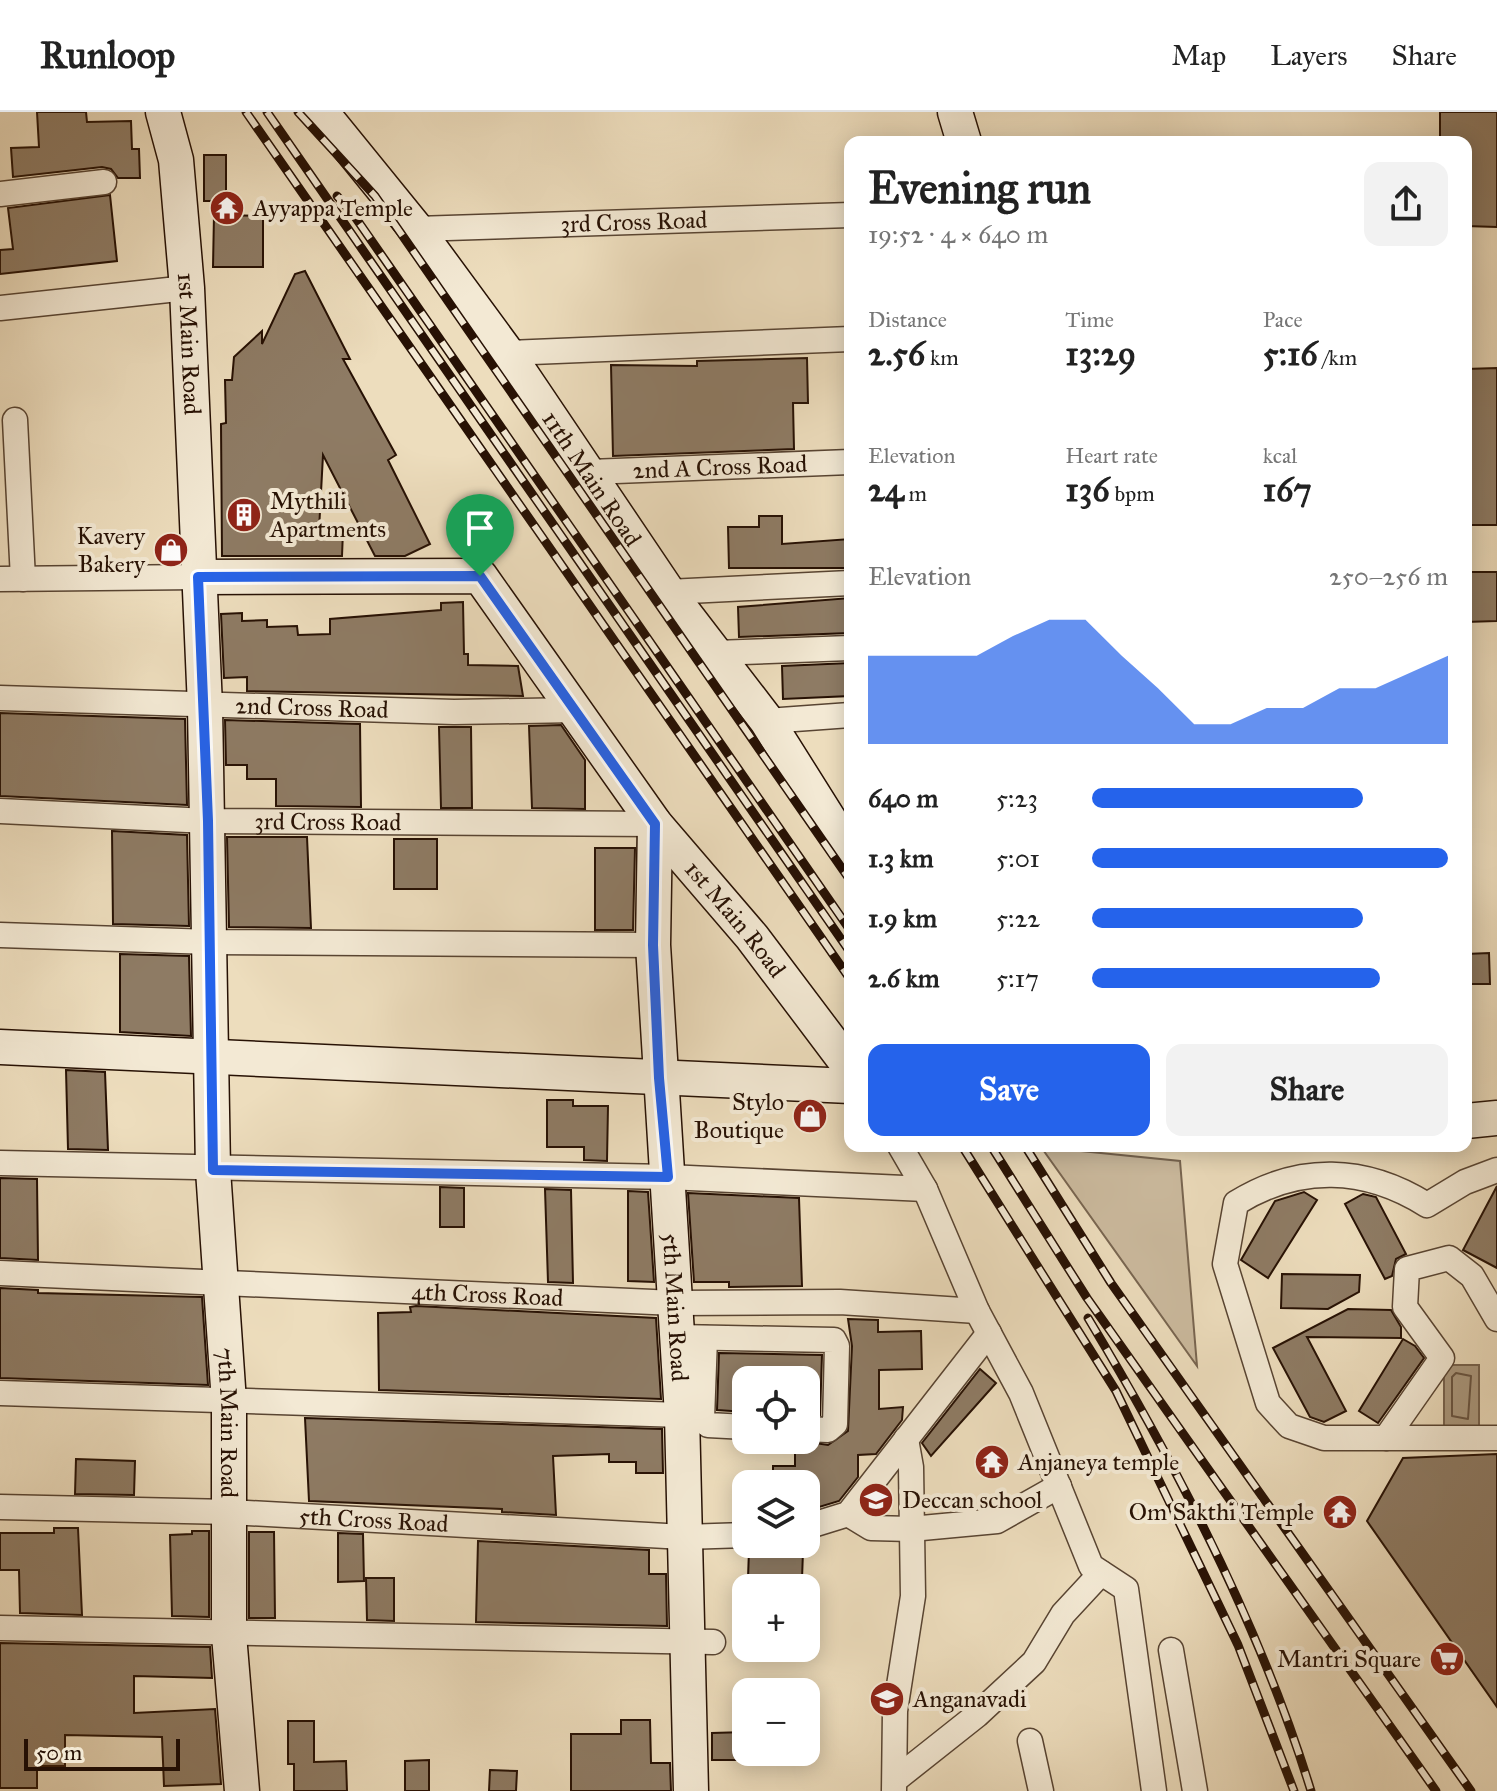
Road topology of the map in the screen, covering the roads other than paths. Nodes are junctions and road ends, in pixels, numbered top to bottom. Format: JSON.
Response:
{"nodes":[{"id":1,"x":163,"y":112,"type":"edge"},
{"id":2,"x":321,"y":112,"type":"edge"},
{"id":3,"x":955,"y":112,"type":"edge"},
{"id":4,"x":962,"y":136,"type":"edge"},
{"id":5,"x":104,"y":182,"type":"dead end"},
{"id":6,"x":0,"y":194,"type":"edge"},
{"id":7,"x":844,"y":215,"type":"edge"},
{"id":8,"x":416,"y":229,"type":"junction"},
{"id":9,"x":187,"y":288,"type":"junction"},
{"id":10,"x":0,"y":308,"type":"edge"},
{"id":11,"x":844,"y":339,"type":"edge"},
{"id":12,"x":507,"y":353,"type":"junction"},
{"id":13,"x":15,"y":420,"type":"dead end"},
{"id":14,"x":844,"y":462,"type":"edge"},
{"id":15,"x":590,"y":472,"type":"junction"},
{"id":16,"x":198,"y":577,"type":"junction"},
{"id":17,"x":11,"y":579,"type":"edge"},
{"id":18,"x":844,"y":583,"type":"edge"},
{"id":19,"x":668,"y":592,"type":"junction"},
{"id":20,"x":844,"y":648,"type":"edge"},
{"id":21,"x":715,"y":653,"type":"junction"},
{"id":22,"x":0,"y":698,"type":"edge"},
{"id":23,"x":205,"y":707,"type":"junction"},
{"id":24,"x":578,"y":710,"type":"junction"},
{"id":25,"x":844,"y":715,"type":"edge"},
{"id":26,"x":767,"y":721,"type":"junction"},
{"id":27,"x":0,"y":811,"type":"edge"},
{"id":28,"x":208,"y":821,"type":"junction"},
{"id":29,"x":655,"y":824,"type":"junction"},
{"id":30,"x":844,"y":839,"type":"edge"},
{"id":31,"x":0,"y":935,"type":"edge"},
{"id":32,"x":211,"y":942,"type":"junction"},
{"id":33,"x":653,"y":945,"type":"junction"},
{"id":34,"x":0,"y":1047,"type":"edge"},
{"id":35,"x":212,"y":1056,"type":"junction"},
{"id":36,"x":844,"y":1059,"type":"edge"},
{"id":37,"x":659,"y":1078,"type":"junction"},
{"id":38,"x":844,"y":1086,"type":"edge"},
{"id":39,"x":1497,"y":1097,"type":"edge"},
{"id":40,"x":1472,"y":1099,"type":"edge"},
{"id":41,"x":1497,"y":1118,"type":"edge"},
{"id":42,"x":1472,"y":1120,"type":"edge"},
{"id":43,"x":903,"y":1152,"type":"edge"},
{"id":44,"x":0,"y":1163,"type":"edge"},
{"id":45,"x":213,"y":1170,"type":"junction"},
{"id":46,"x":1497,"y":1170,"type":"edge"},
{"id":47,"x":668,"y":1177,"type":"junction"},
{"id":48,"x":925,"y":1189,"type":"junction"},
{"id":49,"x":0,"y":1273,"type":"edge"},
{"id":50,"x":222,"y":1284,"type":"junction"},
{"id":51,"x":675,"y":1303,"type":"junction"},
{"id":52,"x":977,"y":1311,"type":"junction"},
{"id":53,"x":1497,"y":1319,"type":"edge"},
{"id":54,"x":989,"y":1333,"type":"junction"},
{"id":55,"x":691,"y":1338,"type":"junction"},
{"id":56,"x":0,"y":1393,"type":"edge"},
{"id":57,"x":229,"y":1402,"type":"junction"},
{"id":58,"x":682,"y":1415,"type":"junction"},
{"id":59,"x":732,"y":1426,"type":"edge"},
{"id":60,"x":820,"y":1430,"type":"edge"},
{"id":61,"x":1386,"y":1438,"type":"junction"},
{"id":62,"x":1497,"y":1438,"type":"edge"},
{"id":63,"x":906,"y":1439,"type":"junction"},
{"id":64,"x":1059,"y":1486,"type":"junction"},
{"id":65,"x":0,"y":1507,"type":"edge"},
{"id":66,"x":230,"y":1512,"type":"junction"},
{"id":67,"x":848,"y":1514,"type":"junction"},
{"id":68,"x":820,"y":1523,"type":"edge"},
{"id":69,"x":911,"y":1529,"type":"junction"},
{"id":70,"x":732,"y":1535,"type":"edge"},
{"id":71,"x":684,"y":1537,"type":"junction"},
{"id":72,"x":1101,"y":1573,"type":"junction"},
{"id":73,"x":0,"y":1628,"type":"edge"},
{"id":74,"x":229,"y":1635,"type":"junction"},
{"id":75,"x":699,"y":1643,"type":"junction"},
{"id":76,"x":1171,"y":1650,"type":"dead end"},
{"id":77,"x":1030,"y":1741,"type":"dead end"},
{"id":78,"x":894,"y":1785,"type":"edge"},
{"id":79,"x":242,"y":1791,"type":"edge"},
{"id":80,"x":691,"y":1791,"type":"edge"},
{"id":81,"x":1041,"y":1791,"type":"edge"},
{"id":82,"x":1154,"y":1791,"type":"edge"},
{"id":83,"x":1195,"y":1791,"type":"edge"}],
"edges":[{"from":1,"to":9,"type":"main road","name":"1st Main Road"},
{"from":2,"to":8,"type":"main road","name":"11th Main Road"},
{"from":3,"to":4,"type":"main road"},
{"from":5,"to":6,"type":"street"},
{"from":7,"to":8,"type":"street","name":"3rd Cross Road"},
{"from":8,"to":12,"type":"main road","name":"11th Main Road"},
{"from":9,"to":10,"type":"street"},
{"from":9,"to":16,"type":"main road","name":"1st Main Road"},
{"from":11,"to":12,"type":"street"},
{"from":12,"to":15,"type":"main road","name":"11th Main Road"},
{"from":13,"to":17,"type":"street"},
{"from":14,"to":15,"type":"street","name":"2nd A Cross Road"},
{"from":15,"to":19,"type":"main road","name":"11th Main Road"},
{"from":16,"to":17,"type":"street"},
{"from":16,"to":23,"type":"main road","name":"1st Main Road"},
{"from":16,"to":24,"type":"main road","name":"1st Main Road"},
{"from":18,"to":19,"type":"street"},
{"from":19,"to":21,"type":"main road","name":"11th Main Road"},
{"from":20,"to":21,"type":"street"},
{"from":21,"to":26,"type":"main road","name":"11th Main Road"},
{"from":22,"to":23,"type":"street","name":"2nd Cross Road"},
{"from":23,"to":24,"type":"street","name":"2nd Cross Road"},
{"from":23,"to":28,"type":"main road","name":"1st Main Road"},
{"from":24,"to":29,"type":"main road","name":"1st Main Road"},
{"from":25,"to":26,"type":"street"},
{"from":26,"to":30,"type":"main road","name":"11th Main Road"},
{"from":27,"to":28,"type":"street","name":"3rd Cross Road"},
{"from":28,"to":29,"type":"street","name":"3rd Cross Road"},
{"from":28,"to":32,"type":"main road","name":"7th Main Road"},
{"from":29,"to":33,"type":"main road","name":"5th Main Road"},
{"from":29,"to":36,"type":"main road","name":"1st Main Road"},
{"from":31,"to":32,"type":"street"},
{"from":32,"to":33,"type":"street"},
{"from":32,"to":35,"type":"main road","name":"7th Main Road"},
{"from":33,"to":37,"type":"main road","name":"5th Main Road"},
{"from":34,"to":35,"type":"main road"},
{"from":35,"to":37,"type":"main road"},
{"from":35,"to":45,"type":"main road","name":"7th Main Road"},
{"from":37,"to":38,"type":"main road"},
{"from":37,"to":47,"type":"main road","name":"5th Main Road"},
{"from":39,"to":40,"type":"main road"},
{"from":41,"to":42,"type":"main road"},
{"from":43,"to":48,"type":"street"},
{"from":44,"to":45,"type":"street"},
{"from":45,"to":47,"type":"street"},
{"from":45,"to":50,"type":"main road","name":"7th Main Road"},
{"from":46,"to":61,"type":"street"},
{"from":47,"to":48,"type":"street"},
{"from":47,"to":51,"type":"main road","name":"5th Main Road"},
{"from":48,"to":52,"type":"street"},
{"from":49,"to":50,"type":"street","name":"4th Cross Road"},
{"from":50,"to":51,"type":"street","name":"4th Cross Road"},
{"from":50,"to":57,"type":"main road","name":"7th Main Road"},
{"from":51,"to":52,"type":"street","name":"4th Cross Road"},
{"from":51,"to":55,"type":"main road","name":"5th Main Road"},
{"from":52,"to":54,"type":"street"},
{"from":53,"to":61,"type":"street"},
{"from":54,"to":63,"type":"street"},
{"from":54,"to":64,"type":"street"},
{"from":55,"to":58,"type":"main road","name":"5th Main Road"},
{"from":55,"to":59,"type":"street"},
{"from":55,"to":60,"type":"street"},
{"from":56,"to":57,"type":"street"},
{"from":57,"to":58,"type":"street"},
{"from":57,"to":66,"type":"main road","name":"7th Main Road"},
{"from":58,"to":71,"type":"main road","name":"5th Main Road"},
{"from":61,"to":62,"type":"street"},
{"from":63,"to":67,"type":"street"},
{"from":63,"to":69,"type":"street"},
{"from":64,"to":69,"type":"street"},
{"from":64,"to":72,"type":"street"},
{"from":65,"to":66,"type":"street","name":"5th Cross Road"},
{"from":66,"to":71,"type":"street","name":"5th Cross Road"},
{"from":66,"to":74,"type":"main road","name":"7th Main Road"},
{"from":67,"to":68,"type":"street"},
{"from":67,"to":69,"type":"street"},
{"from":69,"to":78,"type":"street"},
{"from":70,"to":71,"type":"street","name":"5th Cross Road"},
{"from":71,"to":75,"type":"main road","name":"5th Main Road"},
{"from":72,"to":78,"type":"street"},
{"from":72,"to":82,"type":"street"},
{"from":73,"to":74,"type":"street"},
{"from":74,"to":75,"type":"street"},
{"from":74,"to":79,"type":"main road","name":"7th Main Road"},
{"from":75,"to":80,"type":"main road","name":"5th Main Road"},
{"from":76,"to":83,"type":"street"},
{"from":77,"to":81,"type":"street"}]}
